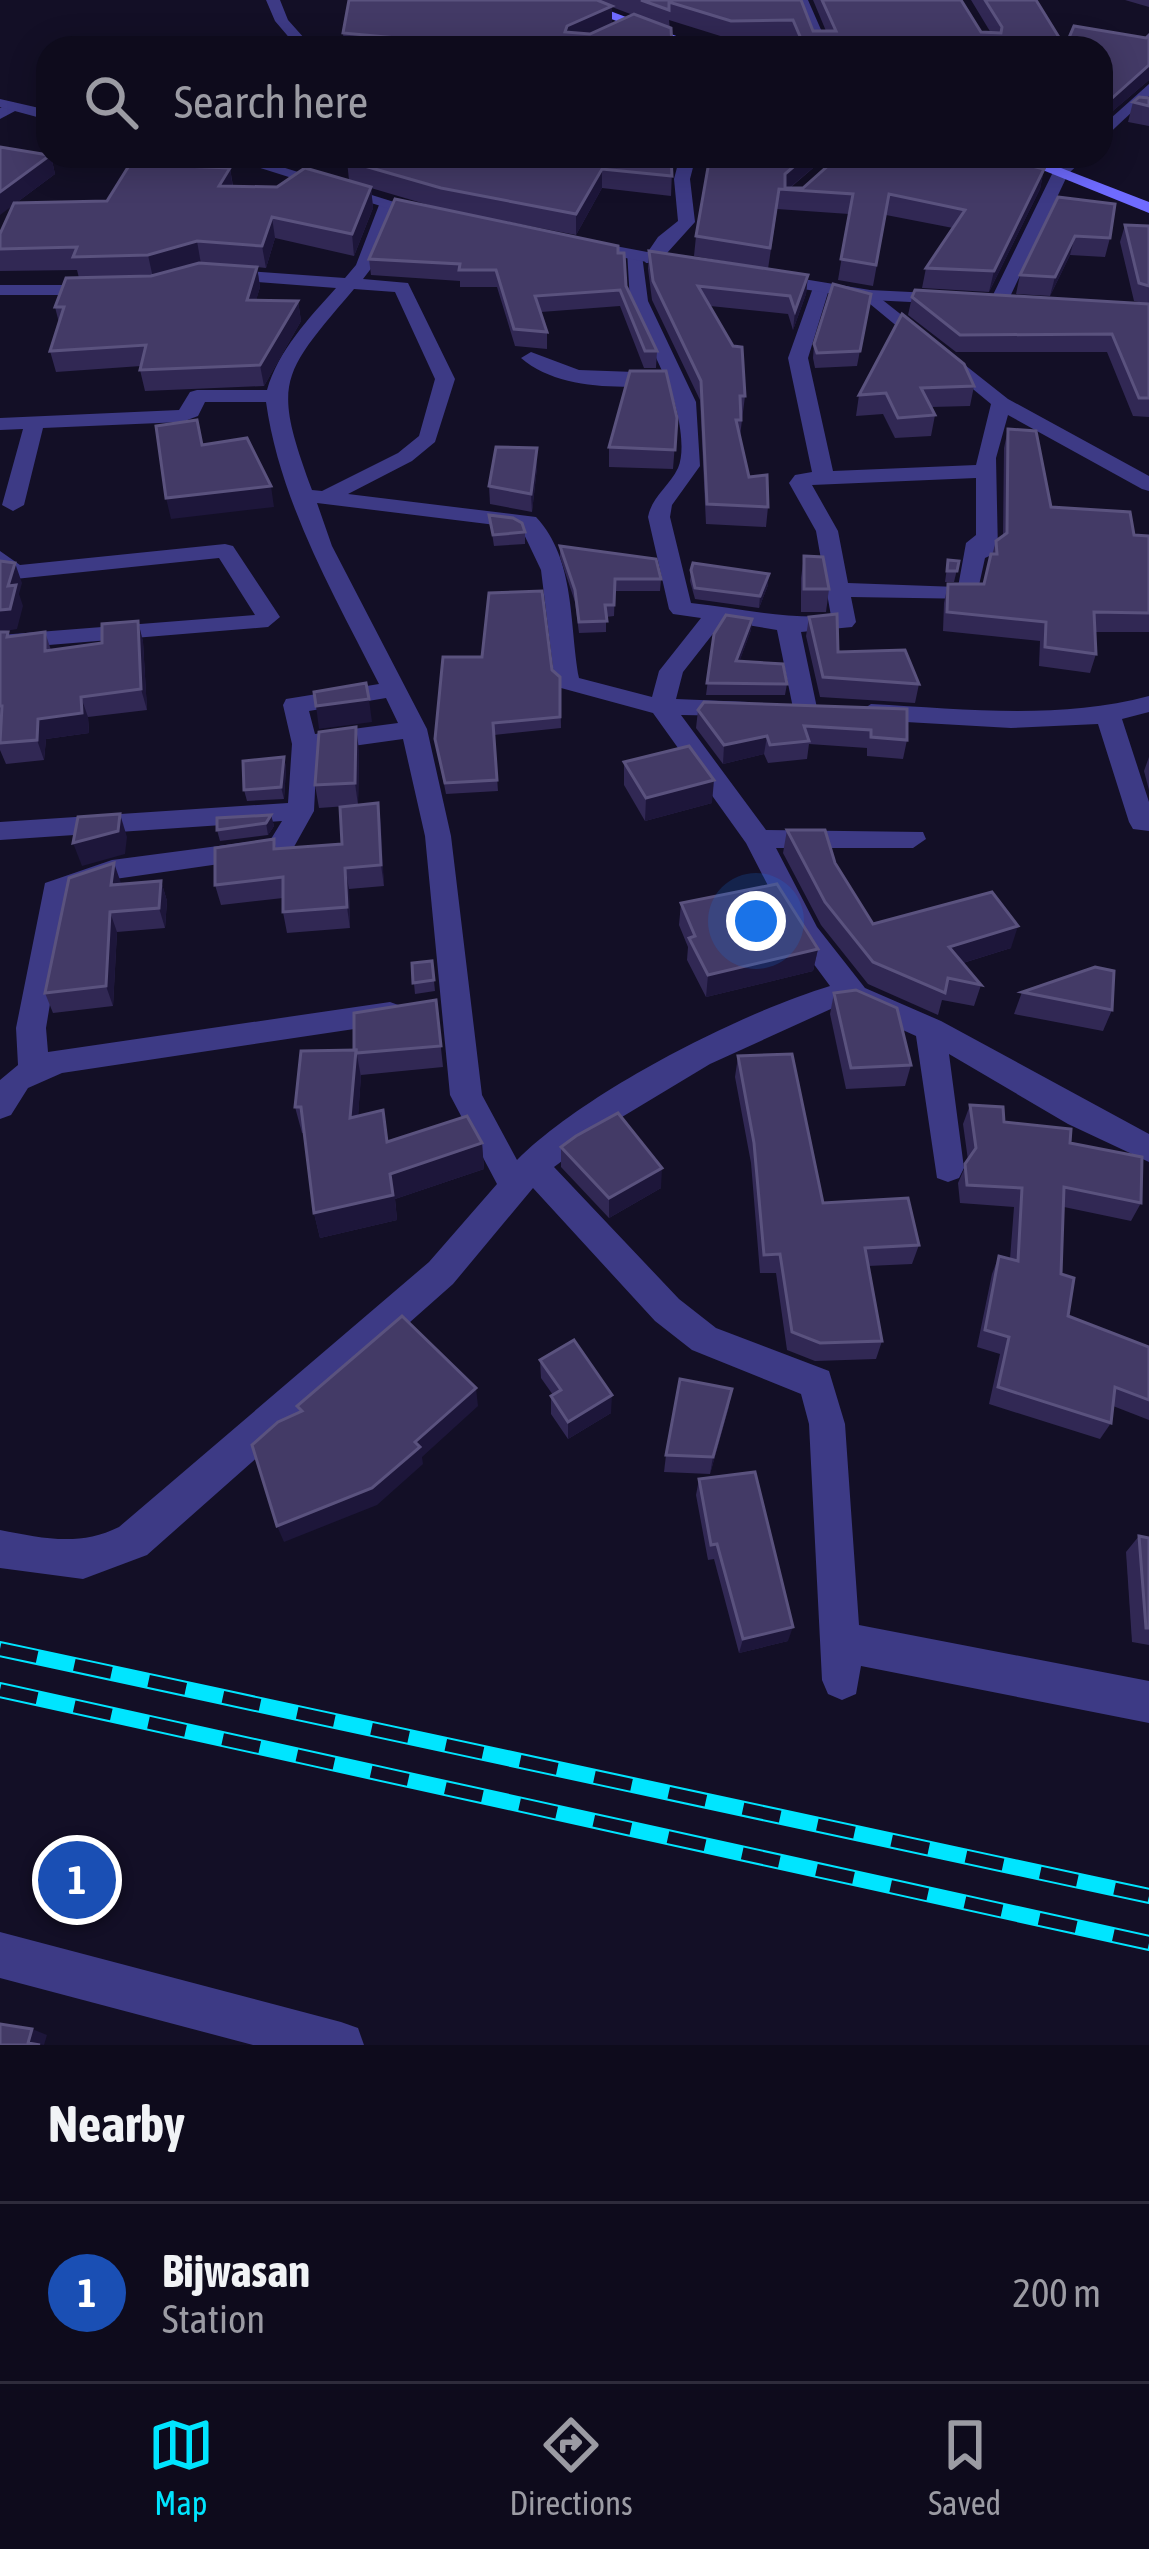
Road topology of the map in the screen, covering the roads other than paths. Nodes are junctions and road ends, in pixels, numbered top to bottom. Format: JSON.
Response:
{"nodes":[{"id":1,"x":274,"y":0,"type":"edge"},
{"id":2,"x":568,"y":0,"type":"edge"},
{"id":3,"x":801,"y":0,"type":"edge"},
{"id":4,"x":634,"y":24,"type":"junction"},
{"id":5,"x":608,"y":33,"type":"edge"},
{"id":6,"x":295,"y":36,"type":"edge"},
{"id":7,"x":668,"y":36,"type":"edge"},
{"id":8,"x":817,"y":36,"type":"edge"},
{"id":9,"x":1149,"y":88,"type":"edge"},
{"id":10,"x":4,"y":108,"type":"edge"},
{"id":11,"x":1142,"y":108,"type":"edge"},
{"id":12,"x":36,"y":114,"type":"edge"},
{"id":13,"x":1113,"y":128,"type":"edge"},
{"id":14,"x":286,"y":168,"type":"edge"},
{"id":15,"x":685,"y":168,"type":"edge"},
{"id":16,"x":1050,"y":168,"type":"edge"},
{"id":17,"x":1066,"y":168,"type":"edge"},
{"id":18,"x":1061,"y":172,"type":"junction"},
{"id":19,"x":387,"y":205,"type":"junction"},
{"id":20,"x":1149,"y":208,"type":"edge"},
{"id":21,"x":458,"y":222,"type":"edge"},
{"id":22,"x":549,"y":238,"type":"edge"},
{"id":23,"x":643,"y":257,"type":"junction"},
{"id":24,"x":716,"y":269,"type":"edge"},
{"id":25,"x":736,"y":273,"type":"edge"},
{"id":26,"x":201,"y":274,"type":"edge"},
{"id":27,"x":351,"y":282,"type":"junction"},
{"id":28,"x":821,"y":286,"type":"junction"},
{"id":29,"x":129,"y":288,"type":"edge"},
{"id":30,"x":0,"y":290,"type":"edge"},
{"id":31,"x":869,"y":295,"type":"junction"},
{"id":32,"x":999,"y":301,"type":"junction"},
{"id":33,"x":1023,"y":303,"type":"edge"},
{"id":34,"x":531,"y":358,"type":"dead end"},
{"id":35,"x":676,"y":379,"type":"junction"},
{"id":36,"x":275,"y":396,"type":"junction"},
{"id":37,"x":1001,"y":403,"type":"junction"},
{"id":38,"x":0,"y":424,"type":"edge"},
{"id":39,"x":34,"y":424,"type":"junction"},
{"id":40,"x":986,"y":471,"type":"junction"},
{"id":41,"x":824,"y":477,"type":"junction"},
{"id":42,"x":1149,"y":485,"type":"edge"},
{"id":43,"x":314,"y":496,"type":"junction"},
{"id":44,"x":14,"y":505,"type":"dead end"},
{"id":45,"x":0,"y":558,"type":"edge"},
{"id":46,"x":838,"y":590,"type":"junction"},
{"id":47,"x":717,"y":614,"type":"junction"},
{"id":48,"x":788,"y":626,"type":"junction"},
{"id":49,"x":0,"y":641,"type":"edge"},
{"id":50,"x":396,"y":689,"type":"junction"},
{"id":51,"x":1149,"y":704,"type":"edge"},
{"id":52,"x":662,"y":706,"type":"junction"},
{"id":53,"x":807,"y":709,"type":"junction"},
{"id":54,"x":1108,"y":715,"type":"junction"},
{"id":55,"x":414,"y":729,"type":"junction"},
{"id":56,"x":305,"y":744,"type":"junction"},
{"id":57,"x":302,"y":811,"type":"junction"},
{"id":58,"x":1149,"y":822,"type":"edge"},
{"id":59,"x":0,"y":831,"type":"edge"},
{"id":60,"x":758,"y":838,"type":"junction"},
{"id":61,"x":913,"y":839,"type":"dead end"},
{"id":62,"x":855,"y":996,"type":"junction"},
{"id":63,"x":433,"y":1008,"type":"junction"},
{"id":64,"x":930,"y":1029,"type":"junction"},
{"id":65,"x":34,"y":1068,"type":"junction"},
{"id":66,"x":0,"y":1106,"type":"edge"},
{"id":67,"x":1149,"y":1149,"type":"edge"},
{"id":68,"x":948,"y":1168,"type":"dead end"},
{"id":69,"x":524,"y":1176,"type":"junction"},
{"id":70,"x":0,"y":1549,"type":"edge"},
{"id":71,"x":1149,"y":1702,"type":"edge"},
{"id":72,"x":0,"y":1955,"type":"edge"},
{"id":73,"x":341,"y":2045,"type":"edge"}],
"edges":[{"from":1,"to":6,"type":"street"},
{"from":2,"to":4,"type":"main road"},
{"from":3,"to":8,"type":"street"},
{"from":4,"to":5,"type":"street"},
{"from":4,"to":7,"type":"main road"},
{"from":9,"to":11,"type":"street"},
{"from":10,"to":12,"type":"street"},
{"from":11,"to":13,"type":"street"},
{"from":14,"to":19,"type":"street"},
{"from":15,"to":23,"type":"street"},
{"from":16,"to":18,"type":"main road"},
{"from":17,"to":18,"type":"street"},
{"from":18,"to":20,"type":"main road"},
{"from":18,"to":32,"type":"street"},
{"from":19,"to":21,"type":"street"},
{"from":19,"to":27,"type":"street"},
{"from":22,"to":23,"type":"street"},
{"from":23,"to":24,"type":"street"},
{"from":23,"to":35,"type":"street"},
{"from":25,"to":28,"type":"street"},
{"from":26,"to":27,"type":"street"},
{"from":27,"to":36,"type":"street"},
{"from":27,"to":43,"type":"street"},
{"from":28,"to":31,"type":"street"},
{"from":28,"to":41,"type":"street"},
{"from":29,"to":30,"type":"street"},
{"from":31,"to":32,"type":"street"},
{"from":31,"to":37,"type":"street"},
{"from":32,"to":33,"type":"street"},
{"from":34,"to":35,"type":"street"},
{"from":35,"to":47,"type":"street"},
{"from":36,"to":39,"type":"street"},
{"from":36,"to":43,"type":"street"},
{"from":37,"to":40,"type":"street"},
{"from":37,"to":42,"type":"street"},
{"from":38,"to":39,"type":"street"},
{"from":39,"to":44,"type":"street"},
{"from":40,"to":41,"type":"street"},
{"from":40,"to":46,"type":"street"},
{"from":41,"to":46,"type":"street"},
{"from":43,"to":50,"type":"street"},
{"from":43,"to":52,"type":"street"},
{"from":45,"to":49,"type":"street"},
{"from":46,"to":48,"type":"street"},
{"from":47,"to":48,"type":"street"},
{"from":47,"to":52,"type":"street"},
{"from":48,"to":53,"type":"street"},
{"from":50,"to":55,"type":"street"},
{"from":50,"to":56,"type":"street"},
{"from":51,"to":54,"type":"street"},
{"from":52,"to":53,"type":"street"},
{"from":52,"to":60,"type":"street"},
{"from":53,"to":54,"type":"street"},
{"from":54,"to":58,"type":"street"},
{"from":55,"to":56,"type":"street"},
{"from":55,"to":63,"type":"street"},
{"from":56,"to":57,"type":"street"},
{"from":57,"to":59,"type":"street"},
{"from":57,"to":65,"type":"street"},
{"from":60,"to":61,"type":"street"},
{"from":60,"to":62,"type":"street"},
{"from":62,"to":64,"type":"street"},
{"from":62,"to":69,"type":"street"},
{"from":63,"to":65,"type":"street"},
{"from":63,"to":69,"type":"street"},
{"from":64,"to":67,"type":"street"},
{"from":64,"to":68,"type":"street"},
{"from":65,"to":66,"type":"street"},
{"from":69,"to":70,"type":"street"},
{"from":69,"to":71,"type":"street"},
{"from":72,"to":73,"type":"street"}]}
